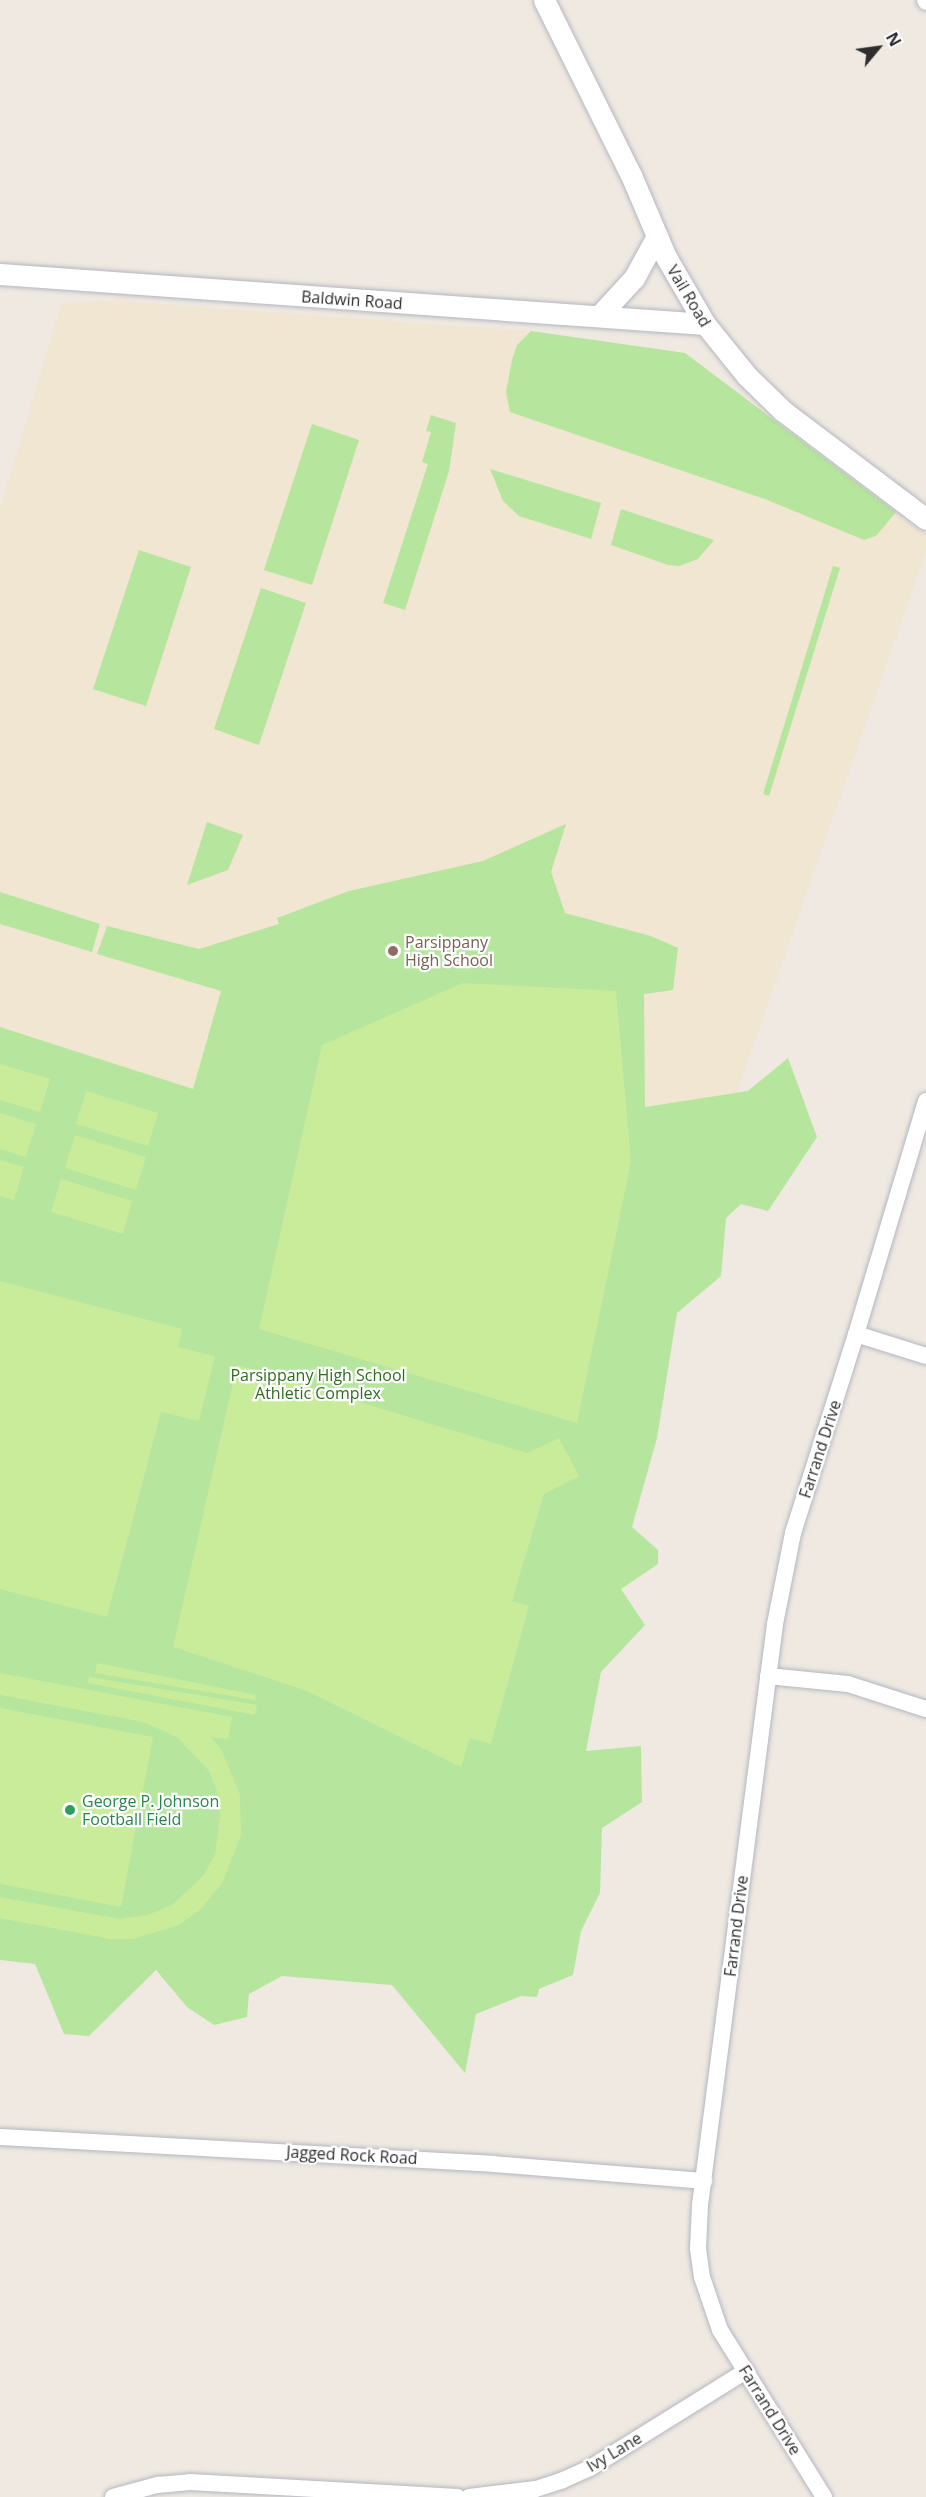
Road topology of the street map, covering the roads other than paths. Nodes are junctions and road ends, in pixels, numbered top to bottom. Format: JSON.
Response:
{"nodes":[{"id":1,"x":544,"y":0,"type":"edge"},
{"id":2,"x":657,"y":236,"type":"junction"},
{"id":3,"x":0,"y":274,"type":"edge"},
{"id":4,"x":599,"y":316,"type":"junction"},
{"id":5,"x":705,"y":324,"type":"junction"},
{"id":6,"x":926,"y":519,"type":"edge"},
{"id":7,"x":926,"y":1101,"type":"edge"},
{"id":8,"x":856,"y":1334,"type":"junction"},
{"id":9,"x":926,"y":1356,"type":"edge"},
{"id":10,"x":768,"y":1676,"type":"junction"},
{"id":11,"x":926,"y":1708,"type":"edge"},
{"id":12,"x":0,"y":2137,"type":"edge"},
{"id":13,"x":704,"y":2181,"type":"junction"},
{"id":14,"x":746,"y":2371,"type":"junction"},
{"id":15,"x":113,"y":2497,"type":"edge"},
{"id":16,"x":458,"y":2497,"type":"edge"},
{"id":17,"x":469,"y":2497,"type":"edge"},
{"id":18,"x":824,"y":2497,"type":"edge"}],
"edges":[{"from":1,"to":2,"type":"street","name":"Vail Road"},
{"from":2,"to":4,"type":"street"},
{"from":2,"to":5,"type":"street","name":"Vail Road"},
{"from":3,"to":4,"type":"street","name":"Baldwin Road"},
{"from":4,"to":5,"type":"street","name":"Baldwin Road"},
{"from":5,"to":6,"type":"street","name":"Vail Road"},
{"from":7,"to":8,"type":"street","name":"Farrand Drive"},
{"from":8,"to":9,"type":"street"},
{"from":8,"to":10,"type":"street","name":"Farrand Drive"},
{"from":10,"to":11,"type":"street"},
{"from":10,"to":13,"type":"street","name":"Farrand Drive"},
{"from":12,"to":13,"type":"street","name":"Jagged Rock Road"},
{"from":13,"to":14,"type":"street","name":"Farrand Drive"},
{"from":14,"to":17,"type":"street","name":"Ivy Lane"},
{"from":14,"to":18,"type":"street","name":"Farrand Drive"},
{"from":15,"to":16,"type":"street"}]}
